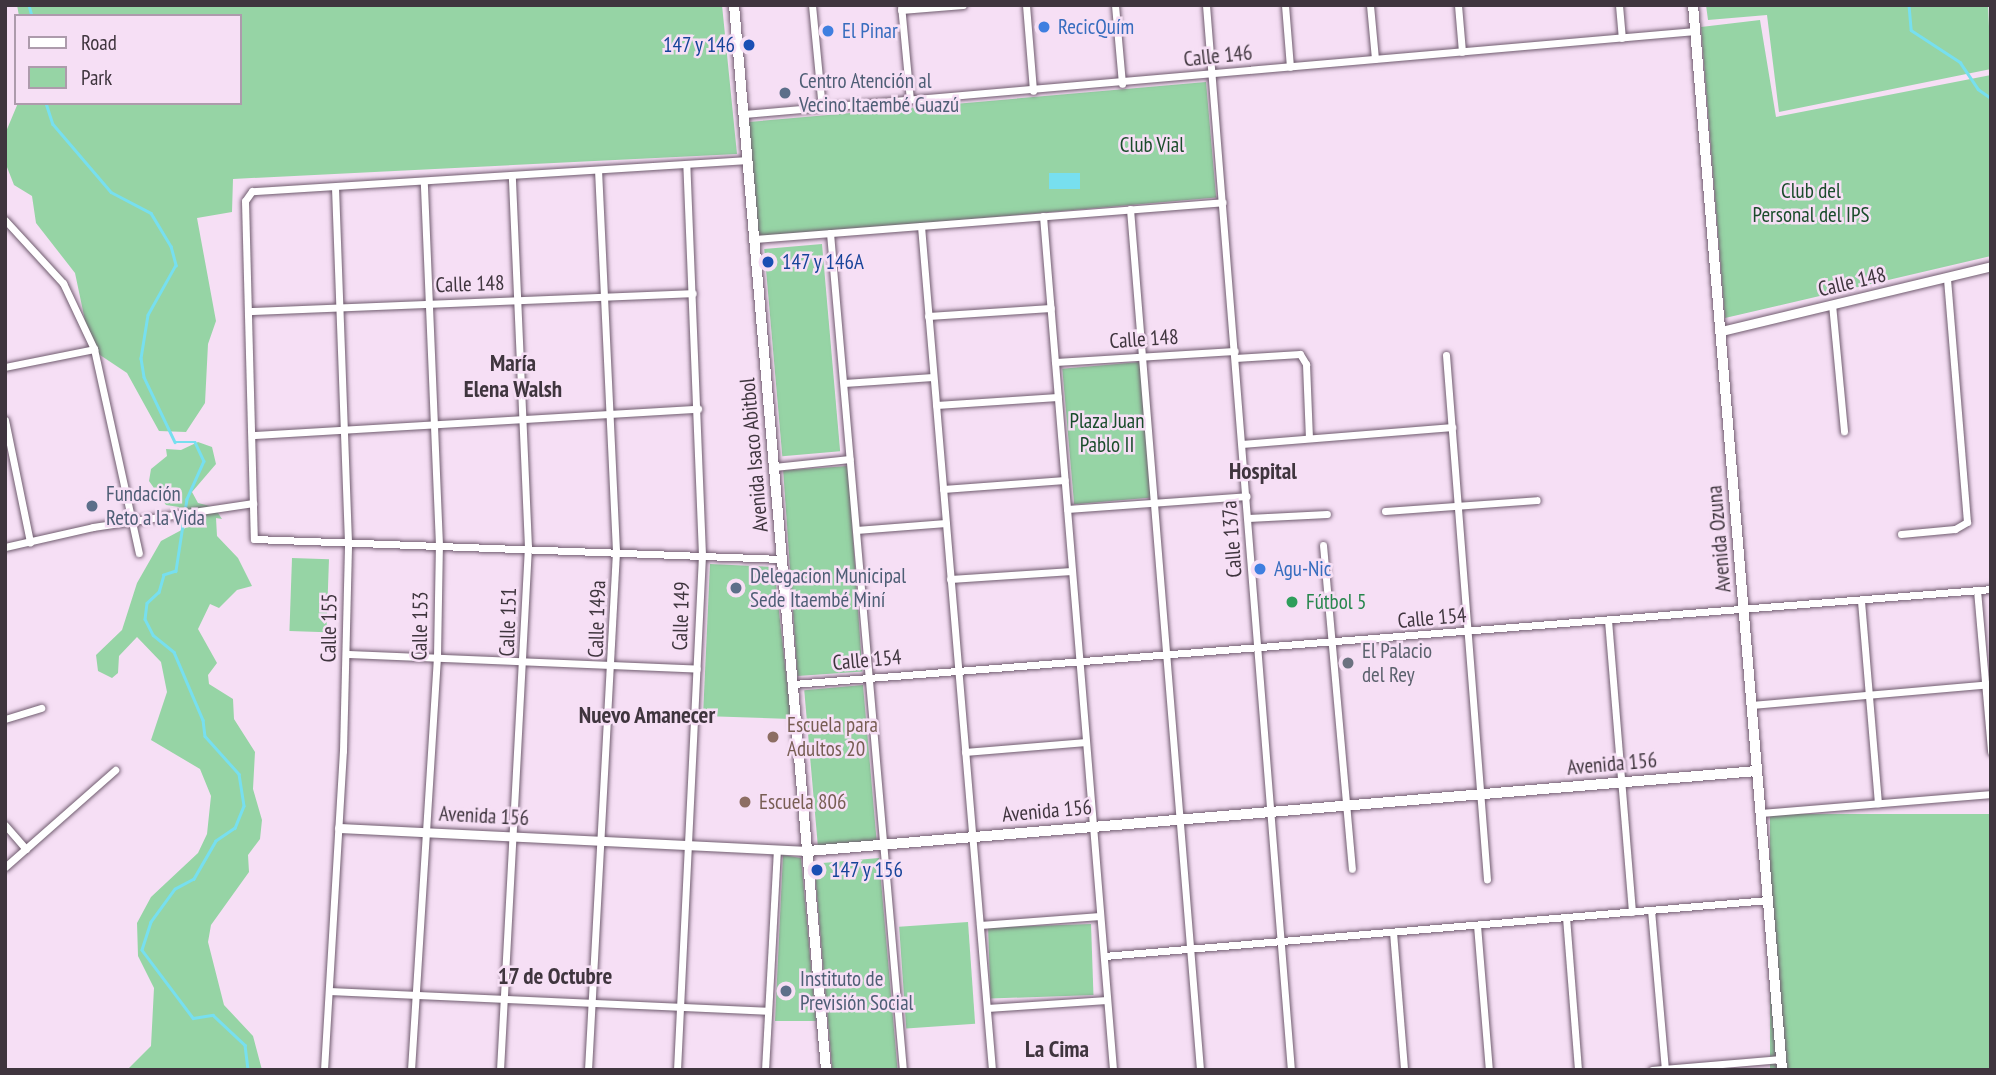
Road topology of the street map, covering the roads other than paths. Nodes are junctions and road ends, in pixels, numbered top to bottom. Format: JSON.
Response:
{"nodes":[{"id":1,"x":734,"y":5,"type":"edge"},
{"id":2,"x":812,"y":5,"type":"edge"},
{"id":3,"x":963,"y":5,"type":"edge"},
{"id":4,"x":1027,"y":5,"type":"edge"},
{"id":5,"x":1115,"y":5,"type":"edge"},
{"id":6,"x":1206,"y":5,"type":"edge"},
{"id":7,"x":1285,"y":5,"type":"edge"},
{"id":8,"x":1370,"y":5,"type":"edge"},
{"id":9,"x":1458,"y":5,"type":"edge"},
{"id":10,"x":1619,"y":5,"type":"edge"},
{"id":11,"x":1693,"y":5,"type":"edge"},
{"id":12,"x":901,"y":8,"type":"edge"},
{"id":13,"x":1695,"y":31,"type":"junction"},
{"id":14,"x":1622,"y":38,"type":"junction"},
{"id":15,"x":1462,"y":52,"type":"junction"},
{"id":16,"x":1375,"y":60,"type":"junction"},
{"id":17,"x":1290,"y":67,"type":"junction"},
{"id":18,"x":1212,"y":74,"type":"junction"},
{"id":19,"x":1122,"y":84,"type":"junction"},
{"id":20,"x":1033,"y":91,"type":"junction"},
{"id":21,"x":910,"y":100,"type":"junction"},
{"id":22,"x":822,"y":107,"type":"junction"},
{"id":23,"x":744,"y":114,"type":"junction"},
{"id":24,"x":748,"y":160,"type":"junction"},
{"id":25,"x":686,"y":164,"type":"junction"},
{"id":26,"x":598,"y":170,"type":"junction"},
{"id":27,"x":512,"y":176,"type":"junction"},
{"id":28,"x":424,"y":184,"type":"junction"},
{"id":29,"x":335,"y":187,"type":"junction"},
{"id":30,"x":1223,"y":202,"type":"junction"},
{"id":31,"x":1130,"y":209,"type":"junction"},
{"id":32,"x":1043,"y":216,"type":"junction"},
{"id":33,"x":5,"y":220,"type":"edge"},
{"id":34,"x":920,"y":226,"type":"junction"},
{"id":35,"x":830,"y":233,"type":"junction"},
{"id":36,"x":755,"y":239,"type":"junction"},
{"id":37,"x":1991,"y":266,"type":"edge"},
{"id":38,"x":1947,"y":277,"type":"junction"},
{"id":39,"x":692,"y":293,"type":"junction"},
{"id":40,"x":605,"y":297,"type":"junction"},
{"id":41,"x":519,"y":300,"type":"junction"},
{"id":42,"x":432,"y":303,"type":"junction"},
{"id":43,"x":1832,"y":304,"type":"junction"},
{"id":44,"x":340,"y":307,"type":"junction"},
{"id":45,"x":1051,"y":308,"type":"junction"},
{"id":46,"x":250,"y":311,"type":"junction"},
{"id":47,"x":928,"y":316,"type":"junction"},
{"id":48,"x":1721,"y":331,"type":"junction"},
{"id":49,"x":94,"y":349,"type":"junction"},
{"id":50,"x":1235,"y":355,"type":"junction"},
{"id":51,"x":1446,"y":355,"type":"dead end"},
{"id":52,"x":1142,"y":357,"type":"junction"},
{"id":53,"x":1055,"y":362,"type":"junction"},
{"id":54,"x":5,"y":367,"type":"edge"},
{"id":55,"x":933,"y":377,"type":"junction"},
{"id":56,"x":844,"y":383,"type":"junction"},
{"id":57,"x":1058,"y":397,"type":"junction"},
{"id":58,"x":936,"y":405,"type":"junction"},
{"id":59,"x":698,"y":409,"type":"junction"},
{"id":60,"x":611,"y":415,"type":"junction"},
{"id":61,"x":525,"y":419,"type":"junction"},
{"id":62,"x":5,"y":420,"type":"edge"},
{"id":63,"x":438,"y":425,"type":"junction"},
{"id":64,"x":1452,"y":427,"type":"junction"},
{"id":65,"x":347,"y":430,"type":"junction"},
{"id":66,"x":1843,"y":431,"type":"dead end"},
{"id":67,"x":254,"y":435,"type":"junction"},
{"id":68,"x":1309,"y":438,"type":"junction"},
{"id":69,"x":1242,"y":444,"type":"junction"},
{"id":70,"x":850,"y":459,"type":"junction"},
{"id":71,"x":774,"y":467,"type":"junction"},
{"id":72,"x":1065,"y":480,"type":"junction"},
{"id":73,"x":943,"y":489,"type":"junction"},
{"id":74,"x":1247,"y":496,"type":"junction"},
{"id":75,"x":1537,"y":500,"type":"dead end"},
{"id":76,"x":254,"y":503,"type":"junction"},
{"id":77,"x":1154,"y":503,"type":"junction"},
{"id":78,"x":1458,"y":504,"type":"junction"},
{"id":79,"x":1067,"y":509,"type":"junction"},
{"id":80,"x":1385,"y":512,"type":"dead end"},
{"id":81,"x":1326,"y":514,"type":"dead end"},
{"id":82,"x":1248,"y":518,"type":"junction"},
{"id":83,"x":132,"y":521,"type":"junction"},
{"id":84,"x":946,"y":523,"type":"junction"},
{"id":85,"x":856,"y":530,"type":"junction"},
{"id":86,"x":1901,"y":534,"type":"dead end"},
{"id":87,"x":30,"y":541,"type":"junction"},
{"id":88,"x":348,"y":542,"type":"junction"},
{"id":89,"x":439,"y":545,"type":"junction"},
{"id":90,"x":1323,"y":545,"type":"dead end"},
{"id":91,"x":5,"y":547,"type":"edge"},
{"id":92,"x":528,"y":547,"type":"junction"},
{"id":93,"x":616,"y":551,"type":"junction"},
{"id":94,"x":139,"y":553,"type":"dead end"},
{"id":95,"x":702,"y":555,"type":"junction"},
{"id":96,"x":782,"y":559,"type":"junction"},
{"id":97,"x":1072,"y":571,"type":"junction"},
{"id":98,"x":950,"y":579,"type":"junction"},
{"id":99,"x":1991,"y":589,"type":"edge"},
{"id":100,"x":1977,"y":590,"type":"junction"},
{"id":101,"x":1861,"y":601,"type":"junction"},
{"id":102,"x":1744,"y":611,"type":"junction"},
{"id":103,"x":1608,"y":620,"type":"junction"},
{"id":104,"x":1468,"y":633,"type":"junction"},
{"id":105,"x":1332,"y":644,"type":"junction"},
{"id":106,"x":1256,"y":648,"type":"junction"},
{"id":107,"x":346,"y":653,"type":"junction"},
{"id":108,"x":1166,"y":653,"type":"junction"},
{"id":109,"x":437,"y":656,"type":"junction"},
{"id":110,"x":1080,"y":660,"type":"junction"},
{"id":111,"x":523,"y":661,"type":"junction"},
{"id":112,"x":613,"y":665,"type":"junction"},
{"id":113,"x":697,"y":669,"type":"junction"},
{"id":114,"x":958,"y":669,"type":"junction"},
{"id":115,"x":869,"y":678,"type":"junction"},
{"id":116,"x":793,"y":684,"type":"junction"},
{"id":117,"x":1988,"y":684,"type":"edge"},
{"id":118,"x":1869,"y":695,"type":"junction"},
{"id":119,"x":1752,"y":705,"type":"junction"},
{"id":120,"x":41,"y":708,"type":"dead end"},
{"id":121,"x":5,"y":719,"type":"edge"},
{"id":122,"x":1086,"y":741,"type":"junction"},
{"id":123,"x":1991,"y":751,"type":"edge"},
{"id":124,"x":965,"y":752,"type":"junction"},
{"id":125,"x":115,"y":769,"type":"dead end"},
{"id":126,"x":1757,"y":771,"type":"junction"},
{"id":127,"x":1621,"y":782,"type":"junction"},
{"id":128,"x":1480,"y":794,"type":"junction"},
{"id":129,"x":1991,"y":794,"type":"edge"},
{"id":130,"x":1878,"y":803,"type":"junction"},
{"id":131,"x":1347,"y":805,"type":"junction"},
{"id":132,"x":1270,"y":812,"type":"junction"},
{"id":133,"x":1761,"y":813,"type":"junction"},
{"id":134,"x":1179,"y":819,"type":"junction"},
{"id":135,"x":5,"y":825,"type":"edge"},
{"id":136,"x":1093,"y":827,"type":"junction"},
{"id":137,"x":339,"y":828,"type":"junction"},
{"id":138,"x":426,"y":832,"type":"junction"},
{"id":139,"x":515,"y":837,"type":"junction"},
{"id":140,"x":972,"y":837,"type":"junction"},
{"id":141,"x":604,"y":841,"type":"junction"},
{"id":142,"x":884,"y":844,"type":"junction"},
{"id":143,"x":689,"y":846,"type":"junction"},
{"id":144,"x":26,"y":849,"type":"junction"},
{"id":145,"x":777,"y":850,"type":"junction"},
{"id":146,"x":808,"y":851,"type":"junction"},
{"id":147,"x":5,"y":867,"type":"edge"},
{"id":148,"x":1352,"y":869,"type":"dead end"},
{"id":149,"x":1487,"y":878,"type":"dead end"},
{"id":150,"x":1768,"y":900,"type":"junction"},
{"id":151,"x":1651,"y":910,"type":"junction"},
{"id":152,"x":1632,"y":912,"type":"junction"},
{"id":153,"x":1100,"y":916,"type":"junction"},
{"id":154,"x":1566,"y":917,"type":"junction"},
{"id":155,"x":980,"y":925,"type":"junction"},
{"id":156,"x":1477,"y":925,"type":"junction"},
{"id":157,"x":1393,"y":932,"type":"junction"},
{"id":158,"x":1280,"y":941,"type":"junction"},
{"id":159,"x":1190,"y":949,"type":"junction"},
{"id":160,"x":1104,"y":956,"type":"junction"},
{"id":161,"x":329,"y":991,"type":"junction"},
{"id":162,"x":416,"y":995,"type":"junction"},
{"id":163,"x":503,"y":999,"type":"junction"},
{"id":164,"x":1107,"y":1000,"type":"junction"},
{"id":165,"x":591,"y":1003,"type":"junction"},
{"id":166,"x":680,"y":1007,"type":"junction"},
{"id":167,"x":987,"y":1008,"type":"junction"},
{"id":168,"x":767,"y":1011,"type":"junction"},
{"id":169,"x":1781,"y":1064,"type":"edge"},
{"id":170,"x":1664,"y":1069,"type":"edge"},
{"id":171,"x":324,"y":1070,"type":"edge"},
{"id":172,"x":411,"y":1070,"type":"edge"},
{"id":173,"x":500,"y":1070,"type":"edge"},
{"id":174,"x":588,"y":1070,"type":"edge"},
{"id":175,"x":677,"y":1070,"type":"edge"},
{"id":176,"x":765,"y":1070,"type":"edge"},
{"id":177,"x":826,"y":1070,"type":"edge"},
{"id":178,"x":903,"y":1070,"type":"edge"},
{"id":179,"x":992,"y":1070,"type":"edge"},
{"id":180,"x":1113,"y":1070,"type":"edge"},
{"id":181,"x":1200,"y":1070,"type":"edge"},
{"id":182,"x":1291,"y":1070,"type":"edge"},
{"id":183,"x":1404,"y":1070,"type":"edge"},
{"id":184,"x":1489,"y":1070,"type":"edge"},
{"id":185,"x":1578,"y":1070,"type":"edge"},
{"id":186,"x":1652,"y":1070,"type":"edge"}],
"edges":[{"from":1,"to":23,"type":"main road","name":"Avenida Isaco Abitbol"},
{"from":2,"to":22,"type":"street"},
{"from":3,"to":12,"type":"street"},
{"from":4,"to":20,"type":"street"},
{"from":5,"to":19,"type":"street"},
{"from":6,"to":18,"type":"street","name":"Calle 137a"},
{"from":7,"to":17,"type":"street"},
{"from":8,"to":16,"type":"street"},
{"from":9,"to":15,"type":"street"},
{"from":10,"to":14,"type":"street"},
{"from":11,"to":13,"type":"main road","name":"Avenida Ozuna"},
{"from":12,"to":21,"type":"street"},
{"from":13,"to":14,"type":"street","name":"Calle 146"},
{"from":13,"to":48,"type":"main road","name":"Avenida Ozuna"},
{"from":14,"to":15,"type":"street","name":"Calle 146"},
{"from":15,"to":16,"type":"street","name":"Calle 146"},
{"from":16,"to":17,"type":"street","name":"Calle 146"},
{"from":17,"to":18,"type":"street","name":"Calle 146"},
{"from":18,"to":19,"type":"street","name":"Calle 146"},
{"from":18,"to":30,"type":"street","name":"Calle 137a"},
{"from":19,"to":20,"type":"street","name":"Calle 146"},
{"from":20,"to":21,"type":"street","name":"Calle 146"},
{"from":21,"to":22,"type":"street","name":"Calle 146"},
{"from":22,"to":23,"type":"street","name":"Calle 146"},
{"from":23,"to":24,"type":"main road","name":"Avenida Isaco Abitbol"},
{"from":24,"to":25,"type":"street"},
{"from":24,"to":36,"type":"main road","name":"Avenida Isaco Abitbol"},
{"from":25,"to":26,"type":"street"},
{"from":25,"to":39,"type":"street","name":"Calle 149"},
{"from":26,"to":27,"type":"street"},
{"from":26,"to":40,"type":"street","name":"Calle 149a"},
{"from":27,"to":28,"type":"street"},
{"from":27,"to":41,"type":"street","name":"Calle 151"},
{"from":28,"to":29,"type":"street"},
{"from":28,"to":42,"type":"street","name":"Calle 153"},
{"from":29,"to":44,"type":"street","name":"Calle 155"},
{"from":29,"to":46,"type":"street"},
{"from":30,"to":31,"type":"street"},
{"from":30,"to":50,"type":"street","name":"Calle 137a"},
{"from":31,"to":32,"type":"street"},
{"from":31,"to":52,"type":"street"},
{"from":32,"to":34,"type":"street"},
{"from":32,"to":45,"type":"street"},
{"from":33,"to":49,"type":"street"},
{"from":34,"to":35,"type":"street"},
{"from":34,"to":47,"type":"street"},
{"from":35,"to":36,"type":"street"},
{"from":35,"to":56,"type":"street"},
{"from":36,"to":71,"type":"main road","name":"Avenida Isaco Abitbol"},
{"from":37,"to":38,"type":"street","name":"Calle 148"},
{"from":38,"to":43,"type":"street","name":"Calle 148"},
{"from":38,"to":86,"type":"street"},
{"from":39,"to":40,"type":"street","name":"Calle 148"},
{"from":39,"to":59,"type":"street","name":"Calle 149"},
{"from":40,"to":41,"type":"street","name":"Calle 148"},
{"from":40,"to":60,"type":"street","name":"Calle 149a"},
{"from":41,"to":42,"type":"street","name":"Calle 148"},
{"from":41,"to":61,"type":"street","name":"Calle 151"},
{"from":42,"to":44,"type":"street","name":"Calle 148"},
{"from":42,"to":63,"type":"street","name":"Calle 153"},
{"from":43,"to":48,"type":"street","name":"Calle 148"},
{"from":43,"to":66,"type":"street"},
{"from":44,"to":46,"type":"street","name":"Calle 148"},
{"from":44,"to":65,"type":"street","name":"Calle 155"},
{"from":45,"to":47,"type":"street"},
{"from":45,"to":53,"type":"street"},
{"from":46,"to":67,"type":"street"},
{"from":47,"to":55,"type":"street"},
{"from":48,"to":102,"type":"main road","name":"Avenida Ozuna"},
{"from":49,"to":54,"type":"street"},
{"from":49,"to":83,"type":"street"},
{"from":50,"to":52,"type":"street","name":"Calle 148"},
{"from":50,"to":68,"type":"street","name":"Calle 148"},
{"from":50,"to":69,"type":"street","name":"Calle 137a"},
{"from":51,"to":64,"type":"street"},
{"from":52,"to":53,"type":"street","name":"Calle 148"},
{"from":52,"to":77,"type":"street"},
{"from":53,"to":57,"type":"street"},
{"from":55,"to":56,"type":"street"},
{"from":55,"to":58,"type":"street"},
{"from":56,"to":70,"type":"street"},
{"from":57,"to":58,"type":"street"},
{"from":57,"to":72,"type":"street"},
{"from":58,"to":73,"type":"street"},
{"from":59,"to":60,"type":"street"},
{"from":59,"to":95,"type":"street","name":"Calle 149"},
{"from":60,"to":61,"type":"street"},
{"from":60,"to":93,"type":"street","name":"Calle 149a"},
{"from":61,"to":63,"type":"street"},
{"from":61,"to":92,"type":"street","name":"Calle 151"},
{"from":62,"to":87,"type":"street"},
{"from":63,"to":65,"type":"street"},
{"from":63,"to":89,"type":"street","name":"Calle 153"},
{"from":64,"to":68,"type":"street"},
{"from":64,"to":78,"type":"street"},
{"from":65,"to":67,"type":"street"},
{"from":65,"to":88,"type":"street","name":"Calle 155"},
{"from":67,"to":76,"type":"street"},
{"from":68,"to":69,"type":"street"},
{"from":69,"to":74,"type":"street","name":"Calle 137a"},
{"from":70,"to":71,"type":"street"},
{"from":70,"to":85,"type":"street"},
{"from":71,"to":96,"type":"main road","name":"Avenida Isaco Abitbol"},
{"from":72,"to":73,"type":"street"},
{"from":72,"to":79,"type":"street"},
{"from":73,"to":84,"type":"street"},
{"from":74,"to":77,"type":"street"},
{"from":74,"to":82,"type":"street","name":"Calle 137a"},
{"from":75,"to":78,"type":"street"},
{"from":76,"to":83,"type":"street"},
{"from":76,"to":88,"type":"street"},
{"from":77,"to":79,"type":"street"},
{"from":77,"to":108,"type":"street"},
{"from":78,"to":80,"type":"street"},
{"from":78,"to":104,"type":"street"},
{"from":79,"to":97,"type":"street"},
{"from":81,"to":82,"type":"street"},
{"from":82,"to":106,"type":"street","name":"Calle 137a"},
{"from":83,"to":87,"type":"street"},
{"from":83,"to":94,"type":"street"},
{"from":84,"to":85,"type":"street"},
{"from":84,"to":98,"type":"street"},
{"from":85,"to":115,"type":"street"},
{"from":87,"to":91,"type":"street"},
{"from":88,"to":89,"type":"street"},
{"from":88,"to":107,"type":"street","name":"Calle 155"},
{"from":89,"to":92,"type":"street"},
{"from":89,"to":109,"type":"street","name":"Calle 153"},
{"from":90,"to":105,"type":"street"},
{"from":92,"to":93,"type":"street"},
{"from":92,"to":111,"type":"street","name":"Calle 151"},
{"from":93,"to":95,"type":"street"},
{"from":93,"to":112,"type":"street","name":"Calle 149a"},
{"from":95,"to":96,"type":"street"},
{"from":95,"to":113,"type":"street","name":"Calle 149"},
{"from":96,"to":116,"type":"main road","name":"Avenida Isaco Abitbol"},
{"from":97,"to":98,"type":"street"},
{"from":97,"to":110,"type":"street"},
{"from":98,"to":114,"type":"street"},
{"from":99,"to":100,"type":"street","name":"Calle 154"},
{"from":100,"to":101,"type":"street","name":"Calle 154"},
{"from":100,"to":117,"type":"street"},
{"from":101,"to":102,"type":"street","name":"Calle 154"},
{"from":101,"to":118,"type":"street"},
{"from":102,"to":103,"type":"street","name":"Calle 154"},
{"from":102,"to":119,"type":"main road","name":"Avenida Ozuna"},
{"from":103,"to":104,"type":"street","name":"Calle 154"},
{"from":103,"to":127,"type":"street"},
{"from":104,"to":105,"type":"street","name":"Calle 154"},
{"from":104,"to":128,"type":"street"},
{"from":105,"to":106,"type":"street","name":"Calle 154"},
{"from":105,"to":131,"type":"street"},
{"from":106,"to":108,"type":"street","name":"Calle 154"},
{"from":106,"to":132,"type":"street","name":"Calle 137a"},
{"from":107,"to":109,"type":"street"},
{"from":107,"to":137,"type":"street","name":"Calle 155"},
{"from":108,"to":110,"type":"street","name":"Calle 154"},
{"from":108,"to":134,"type":"street"},
{"from":109,"to":111,"type":"street"},
{"from":109,"to":138,"type":"street","name":"Calle 153"},
{"from":110,"to":114,"type":"street","name":"Calle 154"},
{"from":110,"to":122,"type":"street"},
{"from":111,"to":112,"type":"street"},
{"from":111,"to":139,"type":"street","name":"Calle 151"},
{"from":112,"to":113,"type":"street"},
{"from":112,"to":141,"type":"street","name":"Calle 149a"},
{"from":113,"to":143,"type":"street","name":"Calle 149"},
{"from":114,"to":115,"type":"street","name":"Calle 154"},
{"from":114,"to":124,"type":"street"},
{"from":115,"to":116,"type":"street","name":"Calle 154"},
{"from":115,"to":142,"type":"street"},
{"from":116,"to":146,"type":"main road","name":"Avenida Isaco Abitbol"},
{"from":117,"to":118,"type":"street"},
{"from":117,"to":123,"type":"street"},
{"from":118,"to":119,"type":"street"},
{"from":118,"to":130,"type":"street"},
{"from":119,"to":126,"type":"main road","name":"Avenida Ozuna"},
{"from":120,"to":121,"type":"street"},
{"from":122,"to":124,"type":"street"},
{"from":122,"to":136,"type":"street"},
{"from":124,"to":140,"type":"street"},
{"from":125,"to":144,"type":"street"},
{"from":126,"to":127,"type":"main road","name":"Avenida 156"},
{"from":126,"to":133,"type":"main road","name":"Avenida Ozuna"},
{"from":127,"to":128,"type":"main road","name":"Avenida 156"},
{"from":127,"to":152,"type":"street"},
{"from":128,"to":131,"type":"main road","name":"Avenida 156"},
{"from":128,"to":149,"type":"street"},
{"from":129,"to":130,"type":"street"},
{"from":130,"to":133,"type":"street"},
{"from":131,"to":132,"type":"main road","name":"Avenida 156"},
{"from":131,"to":148,"type":"street"},
{"from":132,"to":134,"type":"main road","name":"Avenida 156"},
{"from":132,"to":158,"type":"street","name":"Calle 137a"},
{"from":133,"to":150,"type":"main road","name":"Avenida Ozuna"},
{"from":134,"to":136,"type":"main road","name":"Avenida 156"},
{"from":134,"to":159,"type":"street"},
{"from":135,"to":144,"type":"street"},
{"from":136,"to":140,"type":"main road","name":"Avenida 156"},
{"from":136,"to":153,"type":"street"},
{"from":137,"to":138,"type":"street","name":"Avenida 156"},
{"from":137,"to":161,"type":"street","name":"Calle 155"},
{"from":138,"to":139,"type":"street","name":"Avenida 156"},
{"from":138,"to":162,"type":"street","name":"Calle 153"},
{"from":139,"to":141,"type":"street","name":"Avenida 156"},
{"from":139,"to":163,"type":"street","name":"Calle 151"},
{"from":140,"to":142,"type":"main road","name":"Avenida 156"},
{"from":140,"to":155,"type":"street"},
{"from":141,"to":143,"type":"street","name":"Avenida 156"},
{"from":141,"to":165,"type":"street","name":"Calle 149a"},
{"from":142,"to":146,"type":"main road","name":"Avenida 156"},
{"from":142,"to":178,"type":"street"},
{"from":143,"to":145,"type":"street","name":"Avenida 156"},
{"from":143,"to":166,"type":"street","name":"Calle 149"},
{"from":144,"to":147,"type":"street"},
{"from":145,"to":146,"type":"street","name":"Avenida 156"},
{"from":145,"to":168,"type":"street"},
{"from":146,"to":177,"type":"main road","name":"Avenida Isaco Abitbol"},
{"from":150,"to":151,"type":"street"},
{"from":150,"to":169,"type":"main road","name":"Avenida Ozuna"},
{"from":151,"to":152,"type":"street"},
{"from":151,"to":170,"type":"street"},
{"from":152,"to":154,"type":"street"},
{"from":153,"to":155,"type":"street"},
{"from":153,"to":160,"type":"street"},
{"from":154,"to":156,"type":"street"},
{"from":154,"to":185,"type":"street"},
{"from":155,"to":167,"type":"street"},
{"from":156,"to":157,"type":"street"},
{"from":156,"to":184,"type":"street"},
{"from":157,"to":158,"type":"street"},
{"from":157,"to":183,"type":"street"},
{"from":158,"to":159,"type":"street"},
{"from":158,"to":182,"type":"street","name":"Calle 137a"},
{"from":159,"to":160,"type":"street"},
{"from":159,"to":181,"type":"street"},
{"from":160,"to":164,"type":"street"},
{"from":161,"to":162,"type":"street"},
{"from":161,"to":171,"type":"street","name":"Calle 155"},
{"from":162,"to":163,"type":"street"},
{"from":162,"to":172,"type":"street","name":"Calle 153"},
{"from":163,"to":165,"type":"street"},
{"from":163,"to":173,"type":"street","name":"Calle 151"},
{"from":164,"to":167,"type":"street"},
{"from":164,"to":180,"type":"street"},
{"from":165,"to":166,"type":"street"},
{"from":165,"to":174,"type":"street","name":"Calle 149a"},
{"from":166,"to":168,"type":"street"},
{"from":166,"to":175,"type":"street","name":"Calle 149"},
{"from":167,"to":179,"type":"street"},
{"from":168,"to":176,"type":"street"},
{"from":169,"to":170,"type":"street"},
{"from":170,"to":186,"type":"street"}]}
